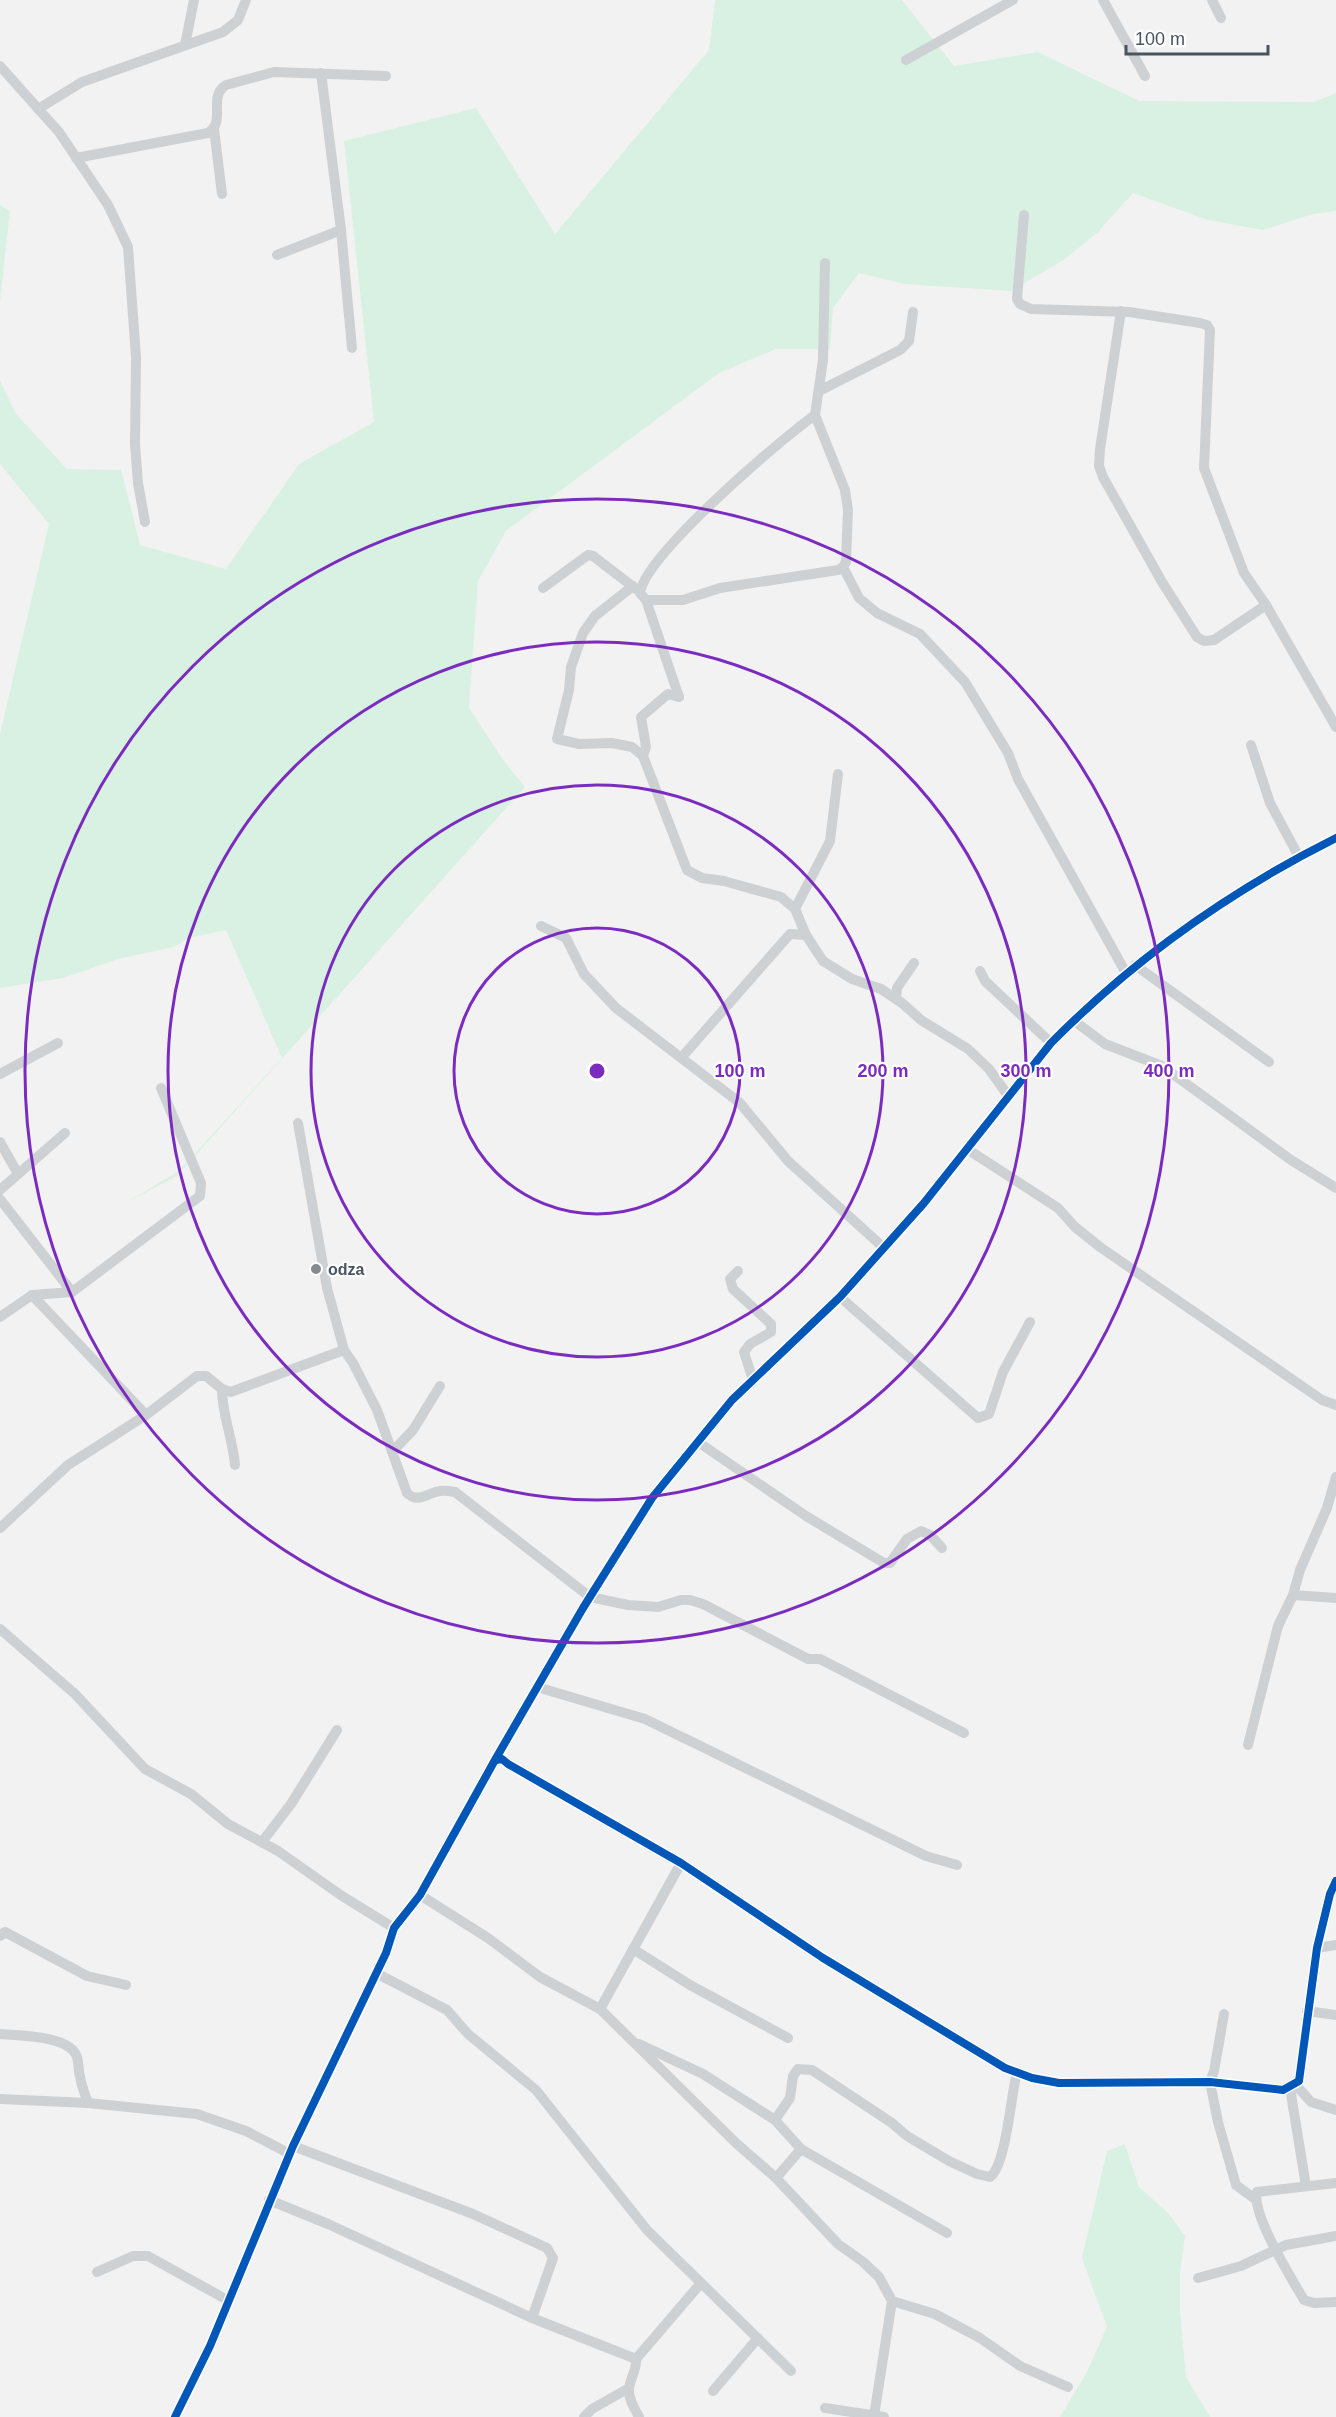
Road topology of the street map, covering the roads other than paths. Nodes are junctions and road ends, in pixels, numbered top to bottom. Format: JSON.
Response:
{"nodes":[{"id":1,"x":194,"y":0,"type":"edge"},
{"id":2,"x":246,"y":0,"type":"edge"},
{"id":3,"x":1013,"y":0,"type":"edge"},
{"id":4,"x":1103,"y":0,"type":"edge"},
{"id":5,"x":1212,"y":0,"type":"edge"},
{"id":6,"x":998,"y":3,"type":"edge"},
{"id":7,"x":1221,"y":18,"type":"dead end"},
{"id":8,"x":185,"y":45,"type":"junction"},
{"id":9,"x":906,"y":60,"type":"dead end"},
{"id":10,"x":0,"y":66,"type":"edge"},
{"id":11,"x":321,"y":73,"type":"junction"},
{"id":12,"x":386,"y":76,"type":"dead end"},
{"id":13,"x":1144,"y":76,"type":"dead end"},
{"id":14,"x":38,"y":108,"type":"junction"},
{"id":15,"x":214,"y":129,"type":"junction"},
{"id":16,"x":76,"y":158,"type":"junction"},
{"id":17,"x":222,"y":194,"type":"dead end"},
{"id":18,"x":1024,"y":215,"type":"dead end"},
{"id":19,"x":341,"y":230,"type":"junction"},
{"id":20,"x":277,"y":255,"type":"dead end"},
{"id":21,"x":825,"y":263,"type":"dead end"},
{"id":22,"x":1121,"y":311,"type":"junction"},
{"id":23,"x":913,"y":312,"type":"dead end"},
{"id":24,"x":352,"y":348,"type":"dead end"},
{"id":25,"x":819,"y":391,"type":"junction"},
{"id":26,"x":815,"y":415,"type":"junction"},
{"id":27,"x":145,"y":522,"type":"dead end"},
{"id":28,"x":843,"y":567,"type":"junction"},
{"id":29,"x":543,"y":588,"type":"dead end"},
{"id":30,"x":640,"y":593,"type":"junction"},
{"id":31,"x":1266,"y":605,"type":"junction"},
{"id":32,"x":1336,"y":727,"type":"edge"},
{"id":33,"x":1251,"y":745,"type":"dead end"},
{"id":34,"x":643,"y":756,"type":"junction"},
{"id":35,"x":838,"y":774,"type":"dead end"},
{"id":36,"x":1336,"y":838,"type":"edge"},
{"id":37,"x":1299,"y":857,"type":"junction"},
{"id":38,"x":795,"y":909,"type":"junction"},
{"id":39,"x":541,"y":926,"type":"dead end"},
{"id":40,"x":806,"y":935,"type":"junction"},
{"id":41,"x":914,"y":963,"type":"dead end"},
{"id":42,"x":1135,"y":965,"type":"junction"},
{"id":43,"x":980,"y":971,"type":"dead end"},
{"id":44,"x":1126,"y":973,"type":"junction"},
{"id":45,"x":896,"y":999,"type":"junction"},
{"id":46,"x":1073,"y":1020,"type":"junction"},
{"id":47,"x":58,"y":1043,"type":"dead end"},
{"id":48,"x":1051,"y":1043,"type":"junction"},
{"id":49,"x":682,"y":1057,"type":"junction"},
{"id":50,"x":1269,"y":1062,"type":"dead end"},
{"id":51,"x":0,"y":1074,"type":"edge"},
{"id":52,"x":161,"y":1088,"type":"dead end"},
{"id":53,"x":1009,"y":1096,"type":"junction"},
{"id":54,"x":298,"y":1124,"type":"dead end"},
{"id":55,"x":65,"y":1133,"type":"dead end"},
{"id":56,"x":0,"y":1142,"type":"edge"},
{"id":57,"x":966,"y":1149,"type":"junction"},
{"id":58,"x":18,"y":1174,"type":"junction"},
{"id":59,"x":1336,"y":1188,"type":"edge"},
{"id":60,"x":0,"y":1190,"type":"edge"},
{"id":61,"x":0,"y":1199,"type":"edge"},
{"id":62,"x":884,"y":1248,"type":"junction"},
{"id":63,"x":738,"y":1271,"type":"dead end"},
{"id":64,"x":72,"y":1292,"type":"junction"},
{"id":65,"x":32,"y":1295,"type":"junction"},
{"id":66,"x":840,"y":1297,"type":"junction"},
{"id":67,"x":0,"y":1317,"type":"edge"},
{"id":68,"x":1030,"y":1322,"type":"dead end"},
{"id":69,"x":344,"y":1350,"type":"junction"},
{"id":70,"x":753,"y":1380,"type":"junction"},
{"id":71,"x":440,"y":1386,"type":"dead end"},
{"id":72,"x":222,"y":1389,"type":"junction"},
{"id":73,"x":1336,"y":1405,"type":"edge"},
{"id":74,"x":146,"y":1415,"type":"junction"},
{"id":75,"x":698,"y":1442,"type":"junction"},
{"id":76,"x":392,"y":1452,"type":"junction"},
{"id":77,"x":236,"y":1465,"type":"dead end"},
{"id":78,"x":1336,"y":1477,"type":"edge"},
{"id":79,"x":3,"y":1521,"type":"edge"},
{"id":80,"x":942,"y":1548,"type":"dead end"},
{"id":81,"x":1293,"y":1595,"type":"junction"},
{"id":82,"x":590,"y":1597,"type":"junction"},
{"id":83,"x":1336,"y":1598,"type":"edge"},
{"id":84,"x":0,"y":1629,"type":"edge"},
{"id":85,"x":537,"y":1687,"type":"junction"},
{"id":86,"x":337,"y":1730,"type":"dead end"},
{"id":87,"x":964,"y":1733,"type":"dead end"},
{"id":88,"x":1248,"y":1744,"type":"dead end"},
{"id":89,"x":496,"y":1760,"type":"junction"},
{"id":90,"x":262,"y":1842,"type":"junction"},
{"id":91,"x":681,"y":1863,"type":"junction"},
{"id":92,"x":957,"y":1865,"type":"dead end"},
{"id":93,"x":1336,"y":1881,"type":"edge"},
{"id":94,"x":420,"y":1895,"type":"junction"},
{"id":95,"x":394,"y":1928,"type":"junction"},
{"id":96,"x":0,"y":1936,"type":"edge"},
{"id":97,"x":1336,"y":1945,"type":"edge"},
{"id":98,"x":1317,"y":1948,"type":"junction"},
{"id":99,"x":633,"y":1949,"type":"junction"},
{"id":100,"x":375,"y":1973,"type":"junction"},
{"id":101,"x":126,"y":1985,"type":"dead end"},
{"id":102,"x":600,"y":2009,"type":"junction"},
{"id":103,"x":1307,"y":2011,"type":"junction"},
{"id":104,"x":1224,"y":2014,"type":"dead end"},
{"id":105,"x":1336,"y":2015,"type":"edge"},
{"id":106,"x":0,"y":2034,"type":"edge"},
{"id":107,"x":788,"y":2038,"type":"dead end"},
{"id":108,"x":630,"y":2039,"type":"junction"},
{"id":109,"x":1017,"y":2072,"type":"junction"},
{"id":110,"x":1210,"y":2082,"type":"junction"},
{"id":111,"x":1293,"y":2086,"type":"junction"},
{"id":112,"x":0,"y":2099,"type":"edge"},
{"id":113,"x":88,"y":2103,"type":"junction"},
{"id":114,"x":1336,"y":2110,"type":"edge"},
{"id":115,"x":775,"y":2120,"type":"junction"},
{"id":116,"x":801,"y":2149,"type":"junction"},
{"id":117,"x":291,"y":2150,"type":"junction"},
{"id":118,"x":776,"y":2178,"type":"junction"},
{"id":119,"x":1336,"y":2183,"type":"edge"},
{"id":120,"x":1306,"y":2186,"type":"junction"},
{"id":121,"x":1256,"y":2199,"type":"junction"},
{"id":122,"x":269,"y":2200,"type":"junction"},
{"id":123,"x":947,"y":2233,"type":"dead end"},
{"id":124,"x":1336,"y":2236,"type":"edge"},
{"id":125,"x":1276,"y":2250,"type":"junction"},
{"id":126,"x":97,"y":2272,"type":"dead end"},
{"id":127,"x":1198,"y":2278,"type":"dead end"},
{"id":128,"x":701,"y":2283,"type":"junction"},
{"id":129,"x":229,"y":2301,"type":"junction"},
{"id":130,"x":892,"y":2301,"type":"junction"},
{"id":131,"x":1336,"y":2302,"type":"edge"},
{"id":132,"x":532,"y":2318,"type":"junction"},
{"id":133,"x":758,"y":2338,"type":"junction"},
{"id":134,"x":636,"y":2359,"type":"junction"},
{"id":135,"x":792,"y":2371,"type":"dead end"},
{"id":136,"x":1068,"y":2387,"type":"dead end"},
{"id":137,"x":628,"y":2388,"type":"junction"},
{"id":138,"x":713,"y":2391,"type":"dead end"},
{"id":139,"x":825,"y":2409,"type":"dead end"},
{"id":140,"x":879,"y":2416,"type":"edge"},
{"id":141,"x":175,"y":2417,"type":"edge"},
{"id":142,"x":584,"y":2417,"type":"edge"},
{"id":143,"x":639,"y":2417,"type":"edge"}],
"edges":[{"from":1,"to":8,"type":"street"},
{"from":2,"to":8,"type":"street"},
{"from":3,"to":6,"type":"street"},
{"from":4,"to":13,"type":"street"},
{"from":5,"to":7,"type":"street"},
{"from":6,"to":9,"type":"street"},
{"from":8,"to":14,"type":"street"},
{"from":10,"to":14,"type":"street"},
{"from":11,"to":12,"type":"street"},
{"from":11,"to":15,"type":"street"},
{"from":11,"to":19,"type":"street"},
{"from":14,"to":16,"type":"street"},
{"from":15,"to":16,"type":"street"},
{"from":15,"to":17,"type":"street"},
{"from":16,"to":27,"type":"street"},
{"from":18,"to":22,"type":"street"},
{"from":19,"to":20,"type":"street"},
{"from":19,"to":24,"type":"street"},
{"from":21,"to":25,"type":"street"},
{"from":22,"to":31,"type":"street"},
{"from":22,"to":31,"type":"street"},
{"from":23,"to":25,"type":"street"},
{"from":25,"to":26,"type":"street"},
{"from":26,"to":28,"type":"street"},
{"from":26,"to":30,"type":"street"},
{"from":28,"to":30,"type":"street"},
{"from":28,"to":44,"type":"street"},
{"from":29,"to":30,"type":"street"},
{"from":30,"to":34,"type":"street"},
{"from":30,"to":34,"type":"street"},
{"from":31,"to":32,"type":"street"},
{"from":33,"to":37,"type":"street"},
{"from":34,"to":38,"type":"street"},
{"from":35,"to":38,"type":"street"},
{"from":36,"to":37,"type":"street"},
{"from":37,"to":42,"type":"street"},
{"from":38,"to":40,"type":"street"},
{"from":39,"to":49,"type":"street"},
{"from":40,"to":45,"type":"street"},
{"from":40,"to":49,"type":"street"},
{"from":41,"to":45,"type":"street"},
{"from":42,"to":44,"type":"street"},
{"from":42,"to":50,"type":"street"},
{"from":43,"to":48,"type":"street"},
{"from":44,"to":46,"type":"street"},
{"from":45,"to":53,"type":"street"},
{"from":46,"to":48,"type":"street"},
{"from":46,"to":59,"type":"street"},
{"from":47,"to":51,"type":"street"},
{"from":48,"to":53,"type":"street"},
{"from":49,"to":62,"type":"street"},
{"from":52,"to":64,"type":"street"},
{"from":53,"to":57,"type":"street"},
{"from":54,"to":69,"type":"street"},
{"from":55,"to":58,"type":"street"},
{"from":56,"to":58,"type":"street"},
{"from":57,"to":62,"type":"street"},
{"from":57,"to":73,"type":"street"},
{"from":58,"to":60,"type":"street"},
{"from":61,"to":64,"type":"street"},
{"from":62,"to":66,"type":"street"},
{"from":63,"to":70,"type":"street"},
{"from":64,"to":65,"type":"street"},
{"from":65,"to":67,"type":"street"},
{"from":65,"to":74,"type":"street"},
{"from":66,"to":68,"type":"street"},
{"from":66,"to":70,"type":"street"},
{"from":69,"to":72,"type":"street"},
{"from":69,"to":76,"type":"street"},
{"from":70,"to":75,"type":"street"},
{"from":71,"to":76,"type":"street"},
{"from":72,"to":74,"type":"street"},
{"from":72,"to":77,"type":"street"},
{"from":74,"to":79,"type":"street"},
{"from":75,"to":80,"type":"street"},
{"from":75,"to":82,"type":"street"},
{"from":76,"to":82,"type":"street"},
{"from":78,"to":81,"type":"street"},
{"from":81,"to":83,"type":"street"},
{"from":81,"to":88,"type":"street"},
{"from":82,"to":85,"type":"street"},
{"from":82,"to":87,"type":"street"},
{"from":84,"to":90,"type":"street"},
{"from":85,"to":89,"type":"street"},
{"from":85,"to":92,"type":"street"},
{"from":86,"to":90,"type":"street"},
{"from":89,"to":91,"type":"street"},
{"from":89,"to":94,"type":"street"},
{"from":90,"to":95,"type":"street"},
{"from":91,"to":99,"type":"street"},
{"from":91,"to":109,"type":"street"},
{"from":93,"to":98,"type":"street"},
{"from":94,"to":95,"type":"street"},
{"from":94,"to":102,"type":"street"},
{"from":95,"to":100,"type":"street"},
{"from":96,"to":101,"type":"street"},
{"from":97,"to":98,"type":"street"},
{"from":98,"to":103,"type":"street"},
{"from":99,"to":102,"type":"street"},
{"from":99,"to":107,"type":"street"},
{"from":100,"to":117,"type":"street"},
{"from":100,"to":128,"type":"street"},
{"from":102,"to":108,"type":"street"},
{"from":103,"to":105,"type":"street"},
{"from":103,"to":111,"type":"street"},
{"from":104,"to":110,"type":"street"},
{"from":106,"to":113,"type":"street"},
{"from":108,"to":115,"type":"street"},
{"from":108,"to":118,"type":"street"},
{"from":109,"to":110,"type":"street"},
{"from":109,"to":115,"type":"street"},
{"from":110,"to":111,"type":"street"},
{"from":110,"to":121,"type":"street"},
{"from":111,"to":114,"type":"street"},
{"from":111,"to":120,"type":"street"},
{"from":112,"to":113,"type":"street"},
{"from":113,"to":117,"type":"street"},
{"from":115,"to":116,"type":"street"},
{"from":116,"to":118,"type":"street"},
{"from":116,"to":123,"type":"street"},
{"from":117,"to":122,"type":"street"},
{"from":117,"to":132,"type":"street"},
{"from":118,"to":130,"type":"street"},
{"from":119,"to":120,"type":"street"},
{"from":120,"to":121,"type":"street"},
{"from":121,"to":125,"type":"street"},
{"from":122,"to":129,"type":"street"},
{"from":122,"to":132,"type":"street"},
{"from":124,"to":125,"type":"street"},
{"from":125,"to":127,"type":"street"},
{"from":125,"to":131,"type":"street"},
{"from":126,"to":129,"type":"street"},
{"from":128,"to":133,"type":"street"},
{"from":128,"to":134,"type":"street"},
{"from":129,"to":141,"type":"street"},
{"from":130,"to":136,"type":"street"},
{"from":130,"to":140,"type":"street"},
{"from":132,"to":134,"type":"street"},
{"from":133,"to":135,"type":"street"},
{"from":133,"to":138,"type":"street"},
{"from":134,"to":137,"type":"street"},
{"from":137,"to":142,"type":"street"},
{"from":137,"to":143,"type":"street"},
{"from":139,"to":140,"type":"street"}]}
